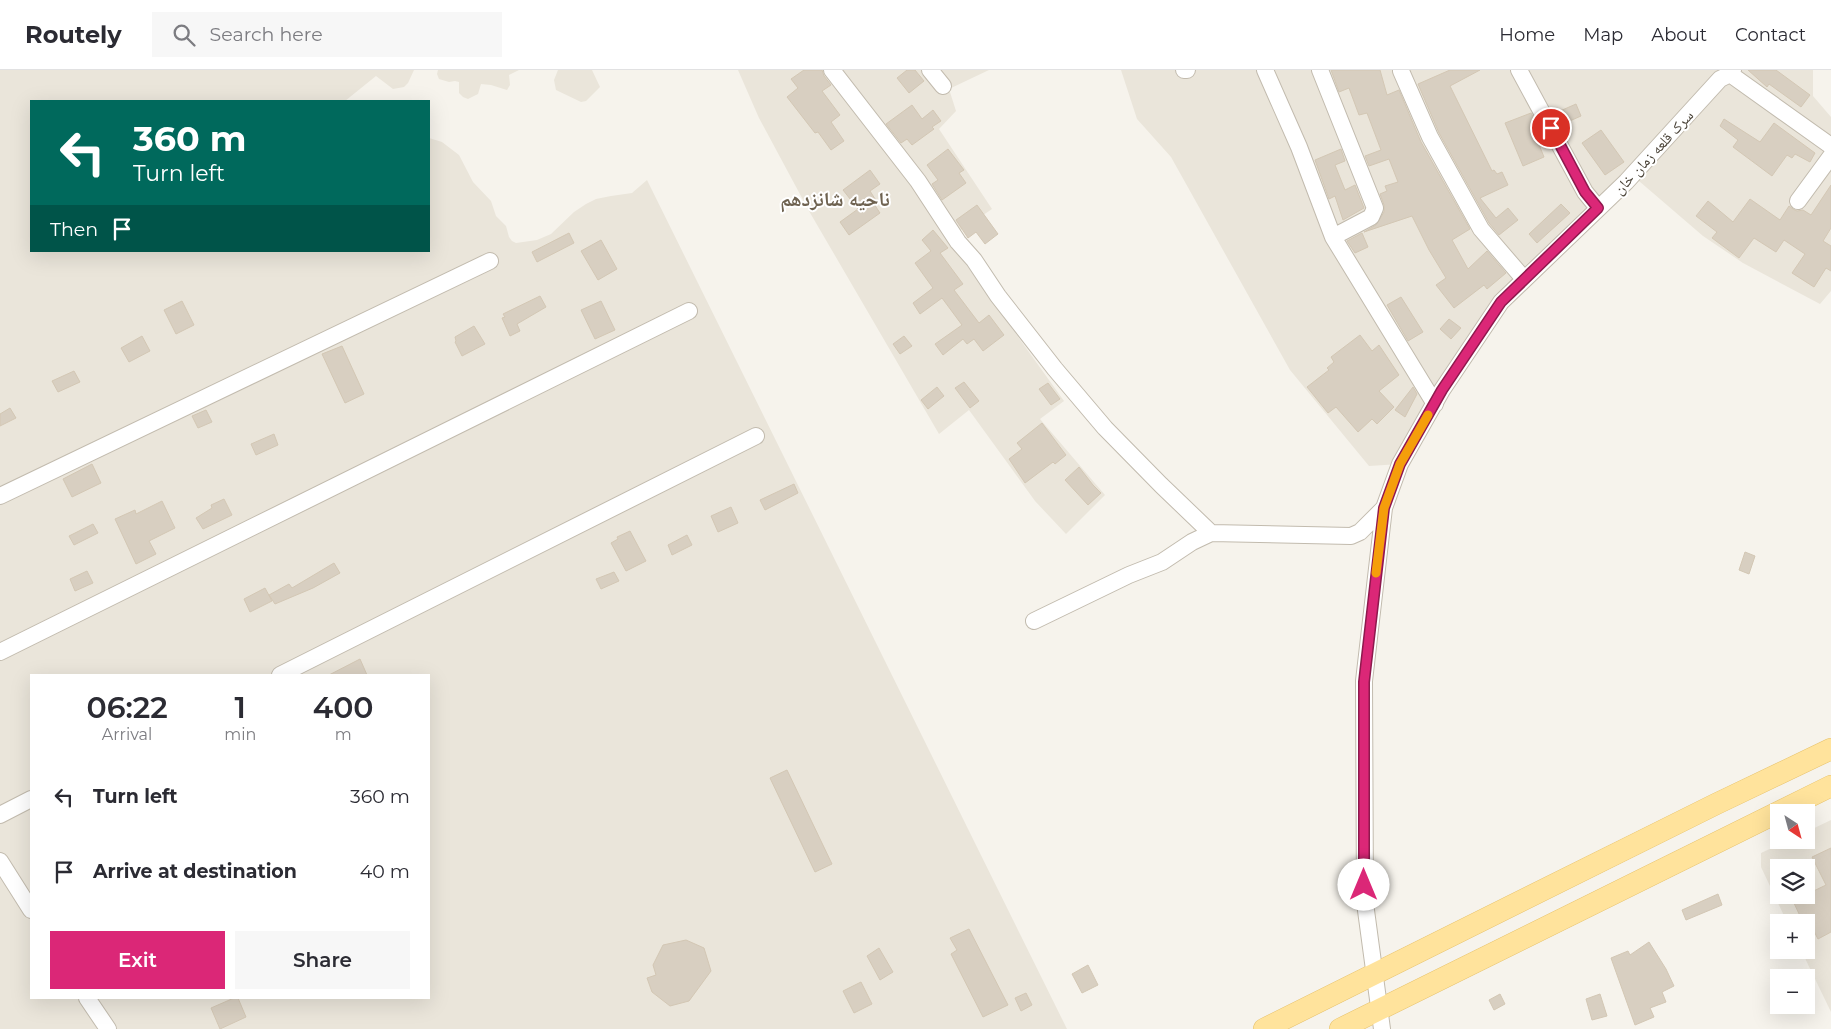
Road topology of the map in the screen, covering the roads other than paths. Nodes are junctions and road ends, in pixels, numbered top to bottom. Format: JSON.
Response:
{"nodes":[{"id":1,"x":832,"y":70,"type":"edge"},
{"id":2,"x":930,"y":70,"type":"edge"},
{"id":3,"x":1265,"y":70,"type":"edge"},
{"id":4,"x":1320,"y":70,"type":"edge"},
{"id":5,"x":1519,"y":70,"type":"edge"},
{"id":6,"x":1401,"y":71,"type":"edge"},
{"id":7,"x":1725,"y":73,"type":"edge"},
{"id":8,"x":943,"y":86,"type":"dead end"},
{"id":9,"x":1831,"y":146,"type":"edge"},
{"id":10,"x":1831,"y":156,"type":"edge"},
{"id":11,"x":1798,"y":201,"type":"dead end"},
{"id":12,"x":1598,"y":208,"type":"junction"},
{"id":13,"x":1333,"y":237,"type":"junction"},
{"id":14,"x":490,"y":260,"type":"dead end"},
{"id":15,"x":1524,"y":279,"type":"junction"},
{"id":16,"x":690,"y":311,"type":"dead end"},
{"id":17,"x":1435,"y":404,"type":"junction"},
{"id":18,"x":756,"y":436,"type":"dead end"},
{"id":19,"x":0,"y":496,"type":"edge"},
{"id":20,"x":1384,"y":508,"type":"junction"},
{"id":21,"x":1212,"y":533,"type":"junction"},
{"id":22,"x":1034,"y":621,"type":"dead end"},
{"id":23,"x":0,"y":652,"type":"edge"},
{"id":24,"x":282,"y":674,"type":"edge"},
{"id":25,"x":1831,"y":749,"type":"edge"},
{"id":26,"x":1831,"y":786,"type":"edge"},
{"id":27,"x":30,"y":800,"type":"edge"},
{"id":28,"x":0,"y":815,"type":"edge"},
{"id":29,"x":0,"y":861,"type":"edge"},
{"id":30,"x":30,"y":908,"type":"edge"},
{"id":31,"x":1374,"y":975,"type":"junction"},
{"id":32,"x":88,"y":999,"type":"edge"},
{"id":33,"x":1380,"y":1020,"type":"edge"},
{"id":34,"x":108,"y":1029,"type":"edge"},
{"id":35,"x":1264,"y":1029,"type":"edge"},
{"id":36,"x":1340,"y":1029,"type":"edge"}],
"edges":[{"from":1,"to":21,"type":"street"},
{"from":2,"to":8,"type":"street"},
{"from":3,"to":13,"type":"street"},
{"from":4,"to":13,"type":"street"},
{"from":5,"to":12,"type":"street"},
{"from":6,"to":15,"type":"street"},
{"from":7,"to":9,"type":"street"},
{"from":7,"to":12,"type":"street","name":"سرک قلعه زمان خان"},
{"from":10,"to":11,"type":"street"},
{"from":12,"to":15,"type":"street","name":"سرک قلعه زمان خان"},
{"from":13,"to":17,"type":"street"},
{"from":14,"to":19,"type":"street"},
{"from":15,"to":17,"type":"street","name":"سرک قلعه زمان خان"},
{"from":16,"to":23,"type":"street"},
{"from":17,"to":20,"type":"street","name":"سرک قلعه زمان خان"},
{"from":18,"to":24,"type":"street"},
{"from":20,"to":21,"type":"street"},
{"from":20,"to":31,"type":"street","name":"سرک قلعه زمان خان"},
{"from":21,"to":22,"type":"street"},
{"from":25,"to":31,"type":"main road"},
{"from":26,"to":33,"type":"main road"},
{"from":27,"to":28,"type":"street"},
{"from":29,"to":30,"type":"street"},
{"from":31,"to":33,"type":"street","name":"سرک قلعه زمان خان"},
{"from":31,"to":35,"type":"main road"},
{"from":32,"to":34,"type":"street"},
{"from":33,"to":36,"type":"main road"}]}
